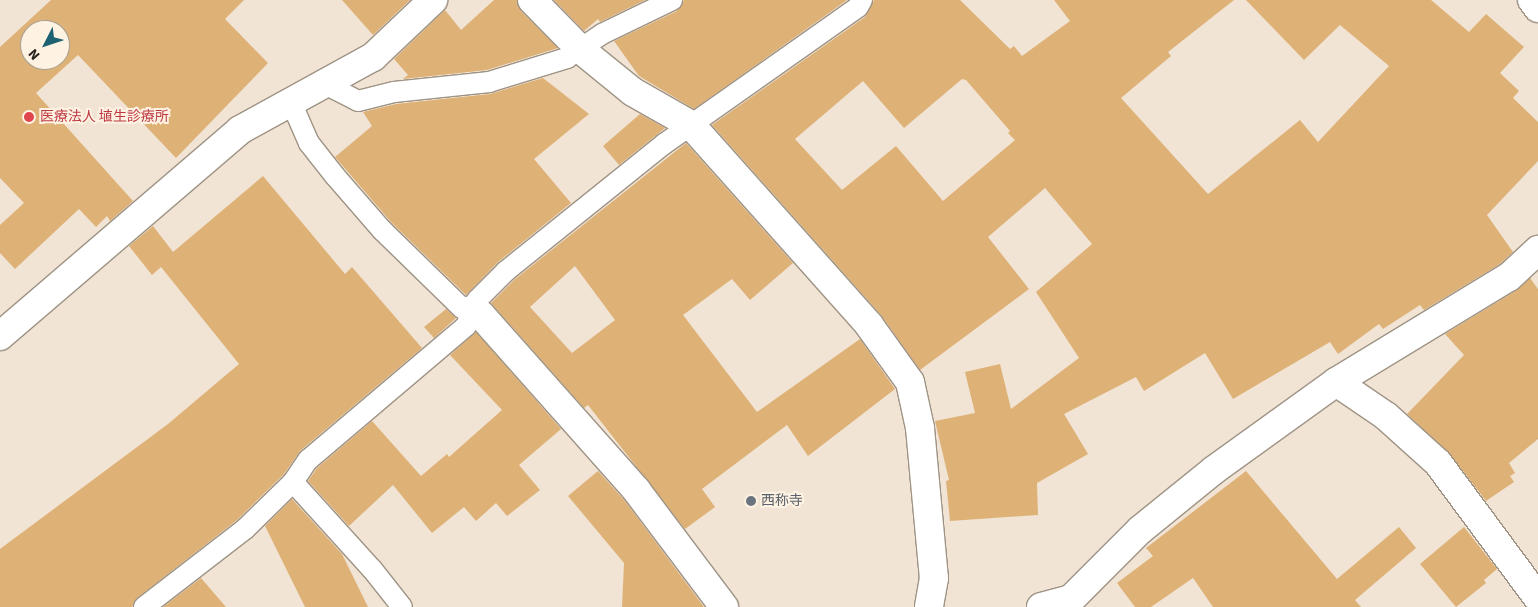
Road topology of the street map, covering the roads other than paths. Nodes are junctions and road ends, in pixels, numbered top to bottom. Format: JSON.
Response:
{"nodes":[{"id":1,"x":433,"y":0,"type":"edge"},
{"id":2,"x":532,"y":0,"type":"edge"},
{"id":3,"x":672,"y":0,"type":"edge"},
{"id":4,"x":862,"y":0,"type":"edge"},
{"id":5,"x":1532,"y":0,"type":"edge"},
{"id":6,"x":1538,"y":8,"type":"edge"},
{"id":7,"x":580,"y":49,"type":"junction"},
{"id":8,"x":325,"y":84,"type":"junction"},
{"id":9,"x":291,"y":102,"type":"junction"},
{"id":10,"x":691,"y":126,"type":"junction"},
{"id":11,"x":1538,"y":250,"type":"edge"},
{"id":12,"x":470,"y":310,"type":"junction"},
{"id":13,"x":0,"y":336,"type":"edge"},
{"id":14,"x":1336,"y":382,"type":"junction"},
{"id":15,"x":293,"y":482,"type":"junction"},
{"id":16,"x":1538,"y":598,"type":"edge"},
{"id":17,"x":144,"y":607,"type":"edge"},
{"id":18,"x":402,"y":607,"type":"edge"},
{"id":19,"x":724,"y":607,"type":"edge"},
{"id":20,"x":929,"y":607,"type":"edge"},
{"id":21,"x":1041,"y":607,"type":"edge"}],
"edges":[{"from":1,"to":8,"type":"street"},
{"from":2,"to":7,"type":"street"},
{"from":3,"to":7,"type":"lane"},
{"from":4,"to":10,"type":"lane"},
{"from":5,"to":6,"type":"street"},
{"from":7,"to":8,"type":"lane"},
{"from":7,"to":10,"type":"street"},
{"from":8,"to":9,"type":"street"},
{"from":9,"to":12,"type":"lane"},
{"from":9,"to":13,"type":"street"},
{"from":10,"to":12,"type":"lane"},
{"from":10,"to":20,"type":"street"},
{"from":11,"to":14,"type":"street"},
{"from":12,"to":15,"type":"lane"},
{"from":12,"to":19,"type":"street"},
{"from":14,"to":16,"type":"street"},
{"from":14,"to":21,"type":"street"},
{"from":15,"to":17,"type":"lane"},
{"from":15,"to":18,"type":"lane"}]}
